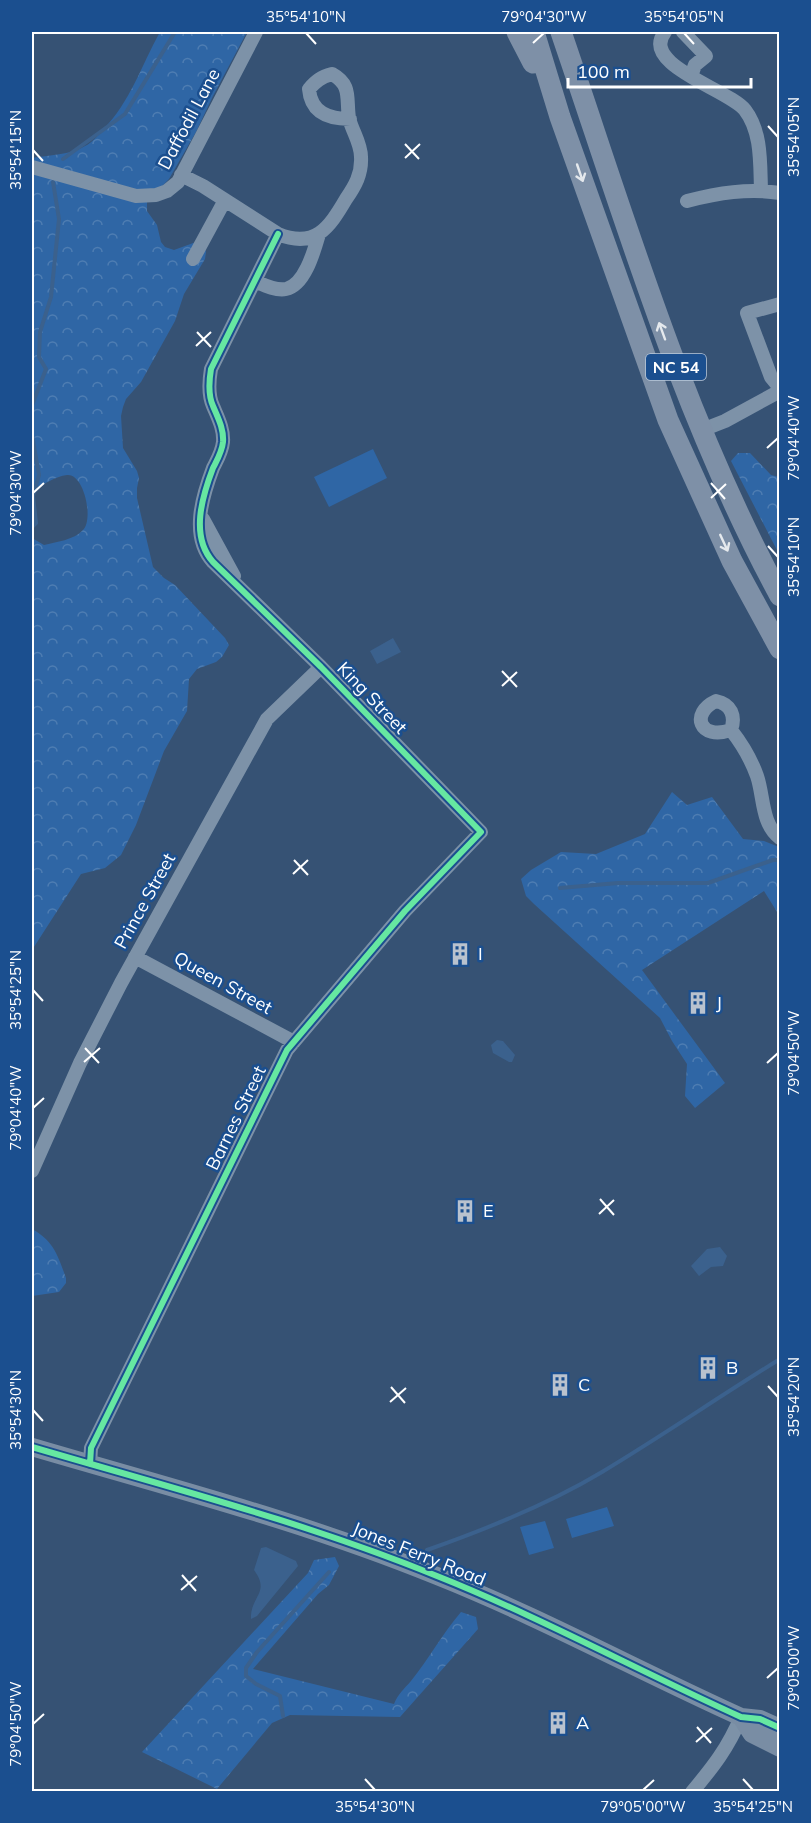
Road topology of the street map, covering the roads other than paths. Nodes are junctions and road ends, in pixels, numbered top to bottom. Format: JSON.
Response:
{"nodes":[{"id":1,"x":256,"y":32,"type":"edge"},
{"id":2,"x":517,"y":32,"type":"edge"},
{"id":3,"x":534,"y":32,"type":"edge"},
{"id":4,"x":561,"y":32,"type":"edge"},
{"id":5,"x":576,"y":32,"type":"edge"},
{"id":6,"x":665,"y":32,"type":"edge"},
{"id":7,"x":683,"y":32,"type":"edge"},
{"id":8,"x":691,"y":76,"type":"junction"},
{"id":9,"x":560,"y":117,"type":"junction"},
{"id":10,"x":350,"y":119,"type":"dead end"},
{"id":11,"x":594,"y":129,"type":"junction"},
{"id":12,"x":32,"y":166,"type":"edge"},
{"id":13,"x":181,"y":175,"type":"junction"},
{"id":14,"x":761,"y":190,"type":"junction"},
{"id":15,"x":780,"y":193,"type":"edge"},
{"id":16,"x":225,"y":200,"type":"junction"},
{"id":17,"x":687,"y":201,"type":"dead end"},
{"id":18,"x":278,"y":234,"type":"junction"},
{"id":19,"x":319,"y":234,"type":"junction"},
{"id":20,"x":193,"y":259,"type":"dead end"},
{"id":21,"x":255,"y":281,"type":"junction"},
{"id":22,"x":780,"y":304,"type":"edge"},
{"id":23,"x":629,"y":314,"type":"junction"},
{"id":24,"x":780,"y":390,"type":"edge"},
{"id":25,"x":702,"y":430,"type":"junction"},
{"id":26,"x":681,"y":450,"type":"junction"},
{"id":27,"x":780,"y":596,"type":"edge"},
{"id":28,"x":780,"y":601,"type":"edge"},
{"id":29,"x":780,"y":649,"type":"edge"},
{"id":30,"x":321,"y":667,"type":"junction"},
{"id":31,"x":731,"y":730,"type":"dead end"},
{"id":32,"x":481,"y":832,"type":"joint"},
{"id":33,"x":780,"y":838,"type":"edge"},
{"id":34,"x":135,"y":957,"type":"junction"},
{"id":35,"x":294,"y":1042,"type":"junction"},
{"id":36,"x":32,"y":1171,"type":"edge"},
{"id":37,"x":32,"y":1447,"type":"edge"},
{"id":38,"x":90,"y":1464,"type":"junction"},
{"id":39,"x":741,"y":1718,"type":"junction"},
{"id":40,"x":780,"y":1728,"type":"edge"},
{"id":41,"x":780,"y":1748,"type":"edge"},
{"id":42,"x":692,"y":1791,"type":"edge"}],
"edges":[{"from":1,"to":13,"type":"street","name":"Daffodil Lane"},
{"from":2,"to":9,"type":"highway"},
{"from":3,"to":9,"type":"highway","number":"NC 54"},
{"from":4,"to":11,"type":"highway","number":"NC 54"},
{"from":5,"to":11,"type":"highway"},
{"from":6,"to":8,"type":"street"},
{"from":7,"to":8,"type":"street"},
{"from":8,"to":14,"type":"street"},
{"from":9,"to":23,"type":"highway","number":"NC 54","one_way":true},
{"from":10,"to":19,"type":"street"},
{"from":25,"to":11,"type":"highway","number":"NC 54","one_way":true},
{"from":12,"to":13,"type":"street","name":"Daffodil Lane"},
{"from":13,"to":16,"type":"street"},
{"from":14,"to":15,"type":"street"},
{"from":14,"to":17,"type":"street"},
{"from":16,"to":18,"type":"street"},
{"from":16,"to":20,"type":"street"},
{"from":18,"to":19,"type":"street"},
{"from":18,"to":21,"type":"street"},
{"from":19,"to":21,"type":"street"},
{"from":21,"to":30,"type":"street","name":"King Street"},
{"from":22,"to":24,"type":"street"},
{"from":23,"to":25,"type":"highway"},
{"from":23,"to":26,"type":"highway","number":"NC 54"},
{"from":24,"to":25,"type":"street"},
{"from":25,"to":27,"type":"highway","number":"NC 54"},
{"from":26,"to":28,"type":"highway"},
{"from":26,"to":29,"type":"highway","number":"NC 54","one_way":true},
{"from":30,"to":32,"type":"street","name":"King Street"},
{"from":30,"to":34,"type":"street","name":"Prince Street"},
{"from":31,"to":33,"type":"street"},
{"from":32,"to":35,"type":"street","name":"Barnes Street"},
{"from":34,"to":35,"type":"street","name":"Queen Street"},
{"from":34,"to":36,"type":"street","name":"Prince Street"},
{"from":35,"to":38,"type":"street","name":"Barnes Street"},
{"from":37,"to":38,"type":"main road","name":"Jones Ferry Road"},
{"from":38,"to":39,"type":"main road","name":"Jones Ferry Road"},
{"from":39,"to":40,"type":"main road","name":"Jones Ferry Road"},
{"from":39,"to":41,"type":"main road","name":"Jones Ferry Road"},
{"from":39,"to":42,"type":"street"}]}
